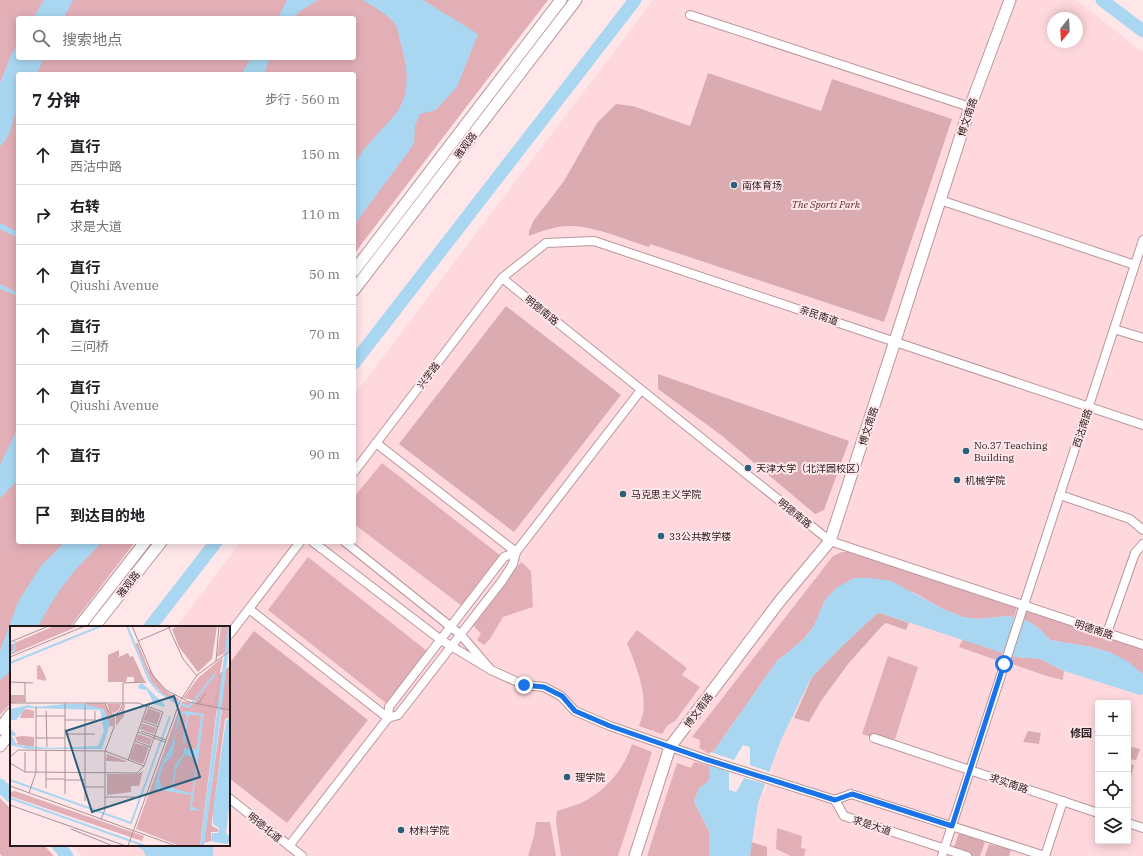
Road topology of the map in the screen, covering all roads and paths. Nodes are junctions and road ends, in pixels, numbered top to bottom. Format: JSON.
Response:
{"nodes":[{"id":1,"x":561,"y":0,"type":"edge"},
{"id":2,"x":576,"y":0,"type":"edge"},
{"id":3,"x":1010,"y":0,"type":"edge"},
{"id":4,"x":690,"y":15,"type":"dead end"},
{"id":5,"x":970,"y":107,"type":"junction"},
{"id":6,"x":940,"y":200,"type":"junction"},
{"id":7,"x":1143,"y":240,"type":"edge"},
{"id":8,"x":1135,"y":265,"type":"junction"},
{"id":9,"x":356,"y":268,"type":"edge"},
{"id":10,"x":502,"y":278,"type":"junction"},
{"id":11,"x":356,"y":287,"type":"edge"},
{"id":12,"x":1114,"y":329,"type":"junction"},
{"id":13,"x":1143,"y":338,"type":"edge"},
{"id":14,"x":895,"y":341,"type":"junction"},
{"id":15,"x":642,"y":390,"type":"junction"},
{"id":16,"x":1089,"y":406,"type":"junction"},
{"id":17,"x":1143,"y":425,"type":"edge"},
{"id":18,"x":376,"y":443,"type":"junction"},
{"id":19,"x":356,"y":469,"type":"edge"},
{"id":20,"x":1060,"y":495,"type":"junction"},
{"id":21,"x":1143,"y":530,"type":"edge"},
{"id":22,"x":830,"y":541,"type":"junction"},
{"id":23,"x":143,"y":544,"type":"edge"},
{"id":24,"x":159,"y":544,"type":"edge"},
{"id":25,"x":298,"y":544,"type":"edge"},
{"id":26,"x":316,"y":544,"type":"edge"},
{"id":27,"x":348,"y":544,"type":"edge"},
{"id":28,"x":1143,"y":544,"type":"edge"},
{"id":29,"x":516,"y":552,"type":"junction"},
{"id":30,"x":1023,"y":605,"type":"junction"},
{"id":31,"x":249,"y":609,"type":"junction"},
{"id":32,"x":80,"y":626,"type":"edge"},
{"id":33,"x":95,"y":626,"type":"edge"},
{"id":34,"x":452,"y":627,"type":"junction"},
{"id":35,"x":1107,"y":633,"type":"junction"},
{"id":36,"x":230,"y":634,"type":"edge"},
{"id":37,"x":462,"y":635,"type":"junction"},
{"id":38,"x":441,"y":640,"type":"junction"},
{"id":39,"x":1143,"y":645,"type":"edge"},
{"id":40,"x":452,"y":647,"type":"junction"},
{"id":41,"x":491,"y":670,"type":"junction"},
{"id":42,"x":10,"y":715,"type":"edge"},
{"id":43,"x":388,"y":718,"type":"junction"},
{"id":44,"x":0,"y":729,"type":"edge"},
{"id":45,"x":10,"y":733,"type":"edge"},
{"id":46,"x":874,"y":738,"type":"dead end"},
{"id":47,"x":0,"y":746,"type":"edge"},
{"id":48,"x":670,"y":747,"type":"junction"},
{"id":49,"x":970,"y":770,"type":"junction"},
{"id":50,"x":230,"y":799,"type":"edge"},
{"id":51,"x":835,"y":800,"type":"junction"},
{"id":52,"x":1063,"y":801,"type":"junction"},
{"id":53,"x":1095,"y":812,"type":"edge"},
{"id":54,"x":1131,"y":824,"type":"edge"},
{"id":55,"x":952,"y":826,"type":"junction"},
{"id":56,"x":1143,"y":828,"type":"edge"},
{"id":57,"x":289,"y":846,"type":"junction"},
{"id":58,"x":944,"y":852,"type":"edge"},
{"id":59,"x":302,"y":856,"type":"edge"},
{"id":60,"x":635,"y":856,"type":"edge"},
{"id":61,"x":967,"y":856,"type":"edge"},
{"id":62,"x":1045,"y":856,"type":"edge"}],
"edges":[{"from":1,"to":9,"type":"main road","name":"雅观路"},
{"from":2,"to":11,"type":"main road","name":"雅观路"},
{"from":3,"to":5,"type":"main road","name":"博文南路"},
{"from":4,"to":5,"type":"street"},
{"from":5,"to":6,"type":"main road","name":"博文南路"},
{"from":6,"to":8,"type":"street"},
{"from":6,"to":14,"type":"main road","name":"博文南路"},
{"from":7,"to":8,"type":"street","name":"西沽南路"},
{"from":8,"to":12,"type":"street","name":"西沽南路"},
{"from":10,"to":14,"type":"street","name":"亲民南道"},
{"from":10,"to":15,"type":"street","name":"明德南路"},
{"from":10,"to":18,"type":"street","name":"兴学路"},
{"from":12,"to":13,"type":"street"},
{"from":12,"to":16,"type":"street","name":"西沽南路"},
{"from":14,"to":16,"type":"street","name":"亲民南道"},
{"from":14,"to":22,"type":"main road","name":"博文南路"},
{"from":15,"to":22,"type":"street","name":"明德南路"},
{"from":15,"to":29,"type":"street"},
{"from":16,"to":17,"type":"street","name":"亲民南道"},
{"from":16,"to":20,"type":"street","name":"西沽南路"},
{"from":18,"to":19,"type":"street","name":"兴学路"},
{"from":18,"to":29,"type":"street"},
{"from":20,"to":21,"type":"street"},
{"from":20,"to":30,"type":"street","name":"西沽南路"},
{"from":22,"to":30,"type":"street","name":"明德南路"},
{"from":22,"to":48,"type":"main road","name":"博文南路"},
{"from":23,"to":32,"type":"main road","name":"雅观路"},
{"from":24,"to":33,"type":"main road","name":"雅观路"},
{"from":25,"to":31,"type":"street"},
{"from":26,"to":38,"type":"street"},
{"from":27,"to":34,"type":"street"},
{"from":28,"to":35,"type":"street"},
{"from":29,"to":34,"type":"street"},
{"from":29,"to":37,"type":"street"},
{"from":30,"to":35,"type":"street","name":"明德南路"},
{"from":30,"to":49,"type":"street","name":"西沽南路"},
{"from":31,"to":36,"type":"street"},
{"from":31,"to":43,"type":"street"},
{"from":34,"to":37,"type":"street"},
{"from":34,"to":38,"type":"street"},
{"from":35,"to":39,"type":"street","name":"明德南路"},
{"from":37,"to":40,"type":"street"},
{"from":37,"to":41,"type":"street"},
{"from":38,"to":40,"type":"street"},
{"from":38,"to":43,"type":"street"},
{"from":40,"to":41,"type":"street"},
{"from":40,"to":43,"type":"street"},
{"from":41,"to":48,"type":"street"},
{"from":42,"to":44,"type":"main road"},
{"from":43,"to":57,"type":"street"},
{"from":45,"to":47,"type":"main road"},
{"from":46,"to":49,"type":"street","name":"求实南路"},
{"from":48,"to":51,"type":"street"},
{"from":48,"to":60,"type":"main road","name":"博文南路"},
{"from":49,"to":52,"type":"street","name":"求实南路"},
{"from":49,"to":55,"type":"street","name":"西沽南路"},
{"from":50,"to":57,"type":"street","name":"明德北道"},
{"from":51,"to":55,"type":"street"},
{"from":51,"to":58,"type":"street","name":"求是大道"},
{"from":52,"to":53,"type":"street","name":"求实南路"},
{"from":52,"to":62,"type":"street"},
{"from":54,"to":56,"type":"street"},
{"from":55,"to":58,"type":"street","name":"西沽南路"},
{"from":55,"to":62,"type":"street"},
{"from":57,"to":59,"type":"street","name":"明德北道"},
{"from":58,"to":61,"type":"street","name":"求是大道"}]}
